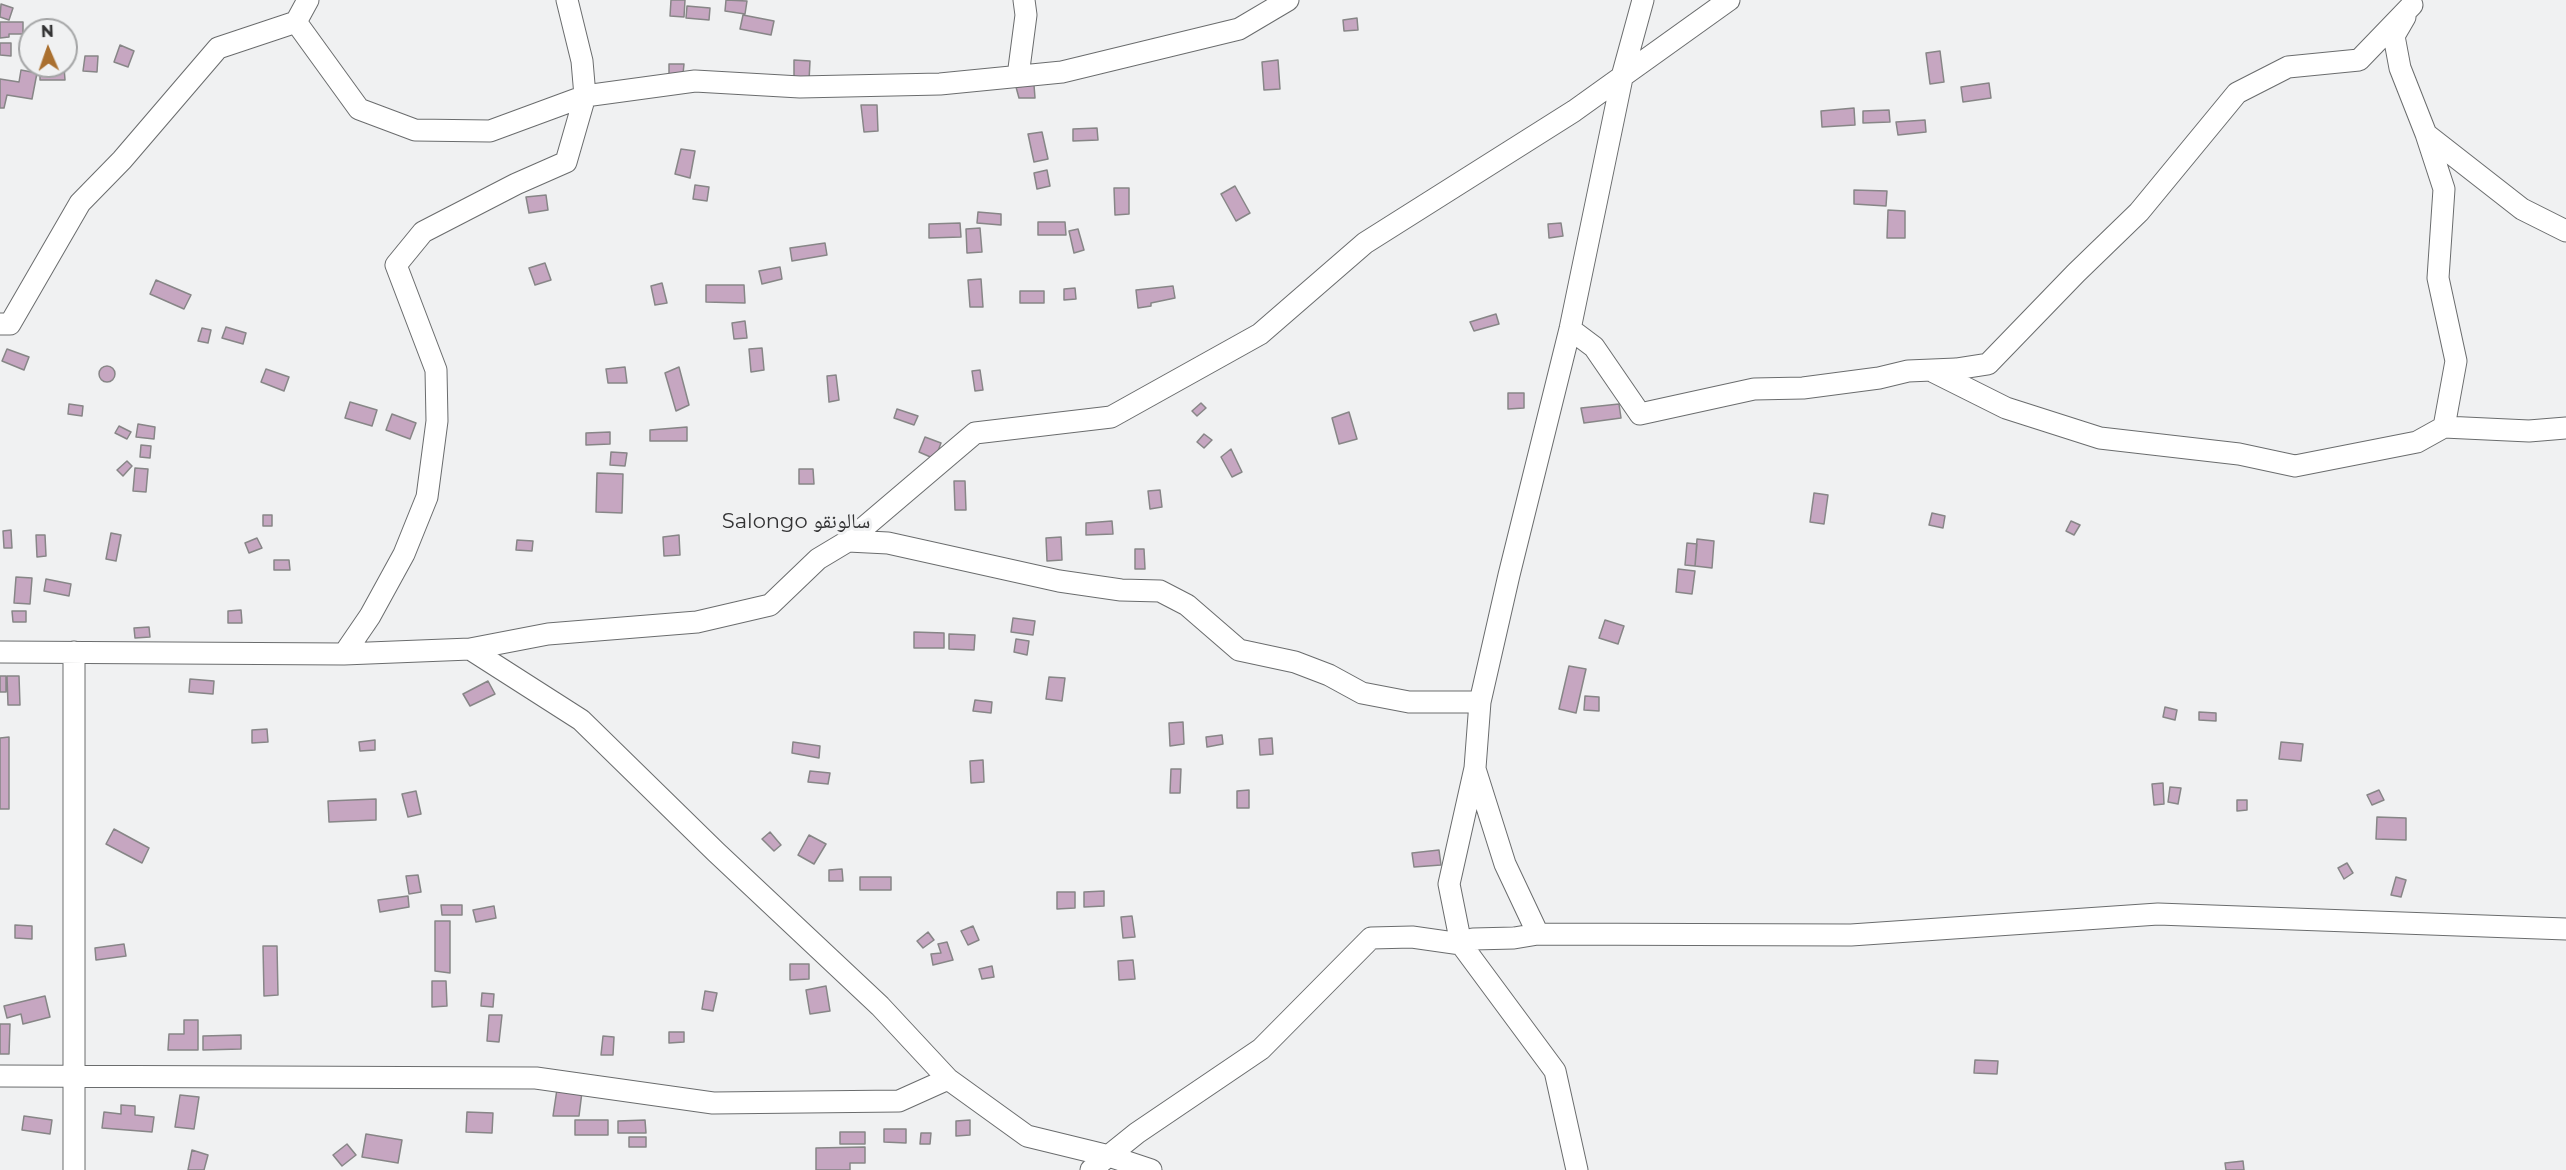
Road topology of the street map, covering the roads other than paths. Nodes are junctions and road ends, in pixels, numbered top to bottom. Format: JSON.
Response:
{"nodes":[{"id":1,"x":308,"y":0,"type":"edge"},
{"id":2,"x":567,"y":0,"type":"edge"},
{"id":3,"x":1024,"y":0,"type":"edge"},
{"id":4,"x":1288,"y":0,"type":"edge"},
{"id":5,"x":1642,"y":0,"type":"edge"},
{"id":6,"x":1729,"y":0,"type":"edge"},
{"id":7,"x":2415,"y":2,"type":"edge"},
{"id":8,"x":297,"y":22,"type":"junction"},
{"id":9,"x":1623,"y":73,"type":"junction"},
{"id":10,"x":1018,"y":76,"type":"junction"},
{"id":11,"x":585,"y":96,"type":"junction"},
{"id":12,"x":2426,"y":134,"type":"junction"},
{"id":13,"x":2566,"y":231,"type":"edge"},
{"id":14,"x":0,"y":324,"type":"edge"},
{"id":15,"x":1570,"y":329,"type":"junction"},
{"id":16,"x":1930,"y":370,"type":"junction"},
{"id":17,"x":2444,"y":427,"type":"junction"},
{"id":18,"x":2564,"y":431,"type":"edge"},
{"id":19,"x":848,"y":541,"type":"junction"},
{"id":20,"x":470,"y":648,"type":"junction"},
{"id":21,"x":0,"y":652,"type":"edge"},
{"id":22,"x":74,"y":652,"type":"junction"},
{"id":23,"x":344,"y":654,"type":"junction"},
{"id":24,"x":1480,"y":702,"type":"junction"},
{"id":25,"x":1475,"y":768,"type":"junction"},
{"id":26,"x":2566,"y":929,"type":"edge"},
{"id":27,"x":1538,"y":934,"type":"junction"},
{"id":28,"x":1461,"y":944,"type":"junction"},
{"id":29,"x":0,"y":1076,"type":"edge"},
{"id":30,"x":74,"y":1077,"type":"junction"},
{"id":31,"x":948,"y":1079,"type":"junction"},
{"id":32,"x":1109,"y":1156,"type":"junction"},
{"id":33,"x":74,"y":1170,"type":"edge"},
{"id":34,"x":1091,"y":1170,"type":"edge"},
{"id":35,"x":1151,"y":1170,"type":"edge"},
{"id":36,"x":1578,"y":1170,"type":"edge"}],
"edges":[{"from":1,"to":8,"type":"street"},
{"from":2,"to":11,"type":"street"},
{"from":3,"to":10,"type":"street"},
{"from":4,"to":10,"type":"street"},
{"from":5,"to":9,"type":"street"},
{"from":6,"to":9,"type":"street"},
{"from":7,"to":12,"type":"street"},
{"from":7,"to":16,"type":"street"},
{"from":8,"to":11,"type":"street"},
{"from":8,"to":14,"type":"street"},
{"from":9,"to":15,"type":"street"},
{"from":9,"to":19,"type":"street"},
{"from":10,"to":11,"type":"street"},
{"from":11,"to":23,"type":"street"},
{"from":12,"to":13,"type":"street"},
{"from":12,"to":17,"type":"street"},
{"from":15,"to":16,"type":"street"},
{"from":15,"to":24,"type":"street"},
{"from":16,"to":17,"type":"street"},
{"from":17,"to":18,"type":"street"},
{"from":19,"to":20,"type":"street"},
{"from":19,"to":24,"type":"street"},
{"from":20,"to":23,"type":"street"},
{"from":20,"to":31,"type":"street"},
{"from":21,"to":22,"type":"street"},
{"from":22,"to":23,"type":"street"},
{"from":22,"to":30,"type":"street"},
{"from":24,"to":25,"type":"street"},
{"from":25,"to":27,"type":"street"},
{"from":25,"to":28,"type":"street"},
{"from":26,"to":27,"type":"street"},
{"from":27,"to":28,"type":"street"},
{"from":28,"to":32,"type":"street"},
{"from":28,"to":36,"type":"street"},
{"from":29,"to":30,"type":"street"},
{"from":30,"to":31,"type":"street"},
{"from":30,"to":33,"type":"street"},
{"from":31,"to":32,"type":"street"},
{"from":32,"to":34,"type":"street"},
{"from":32,"to":35,"type":"street"}]}
